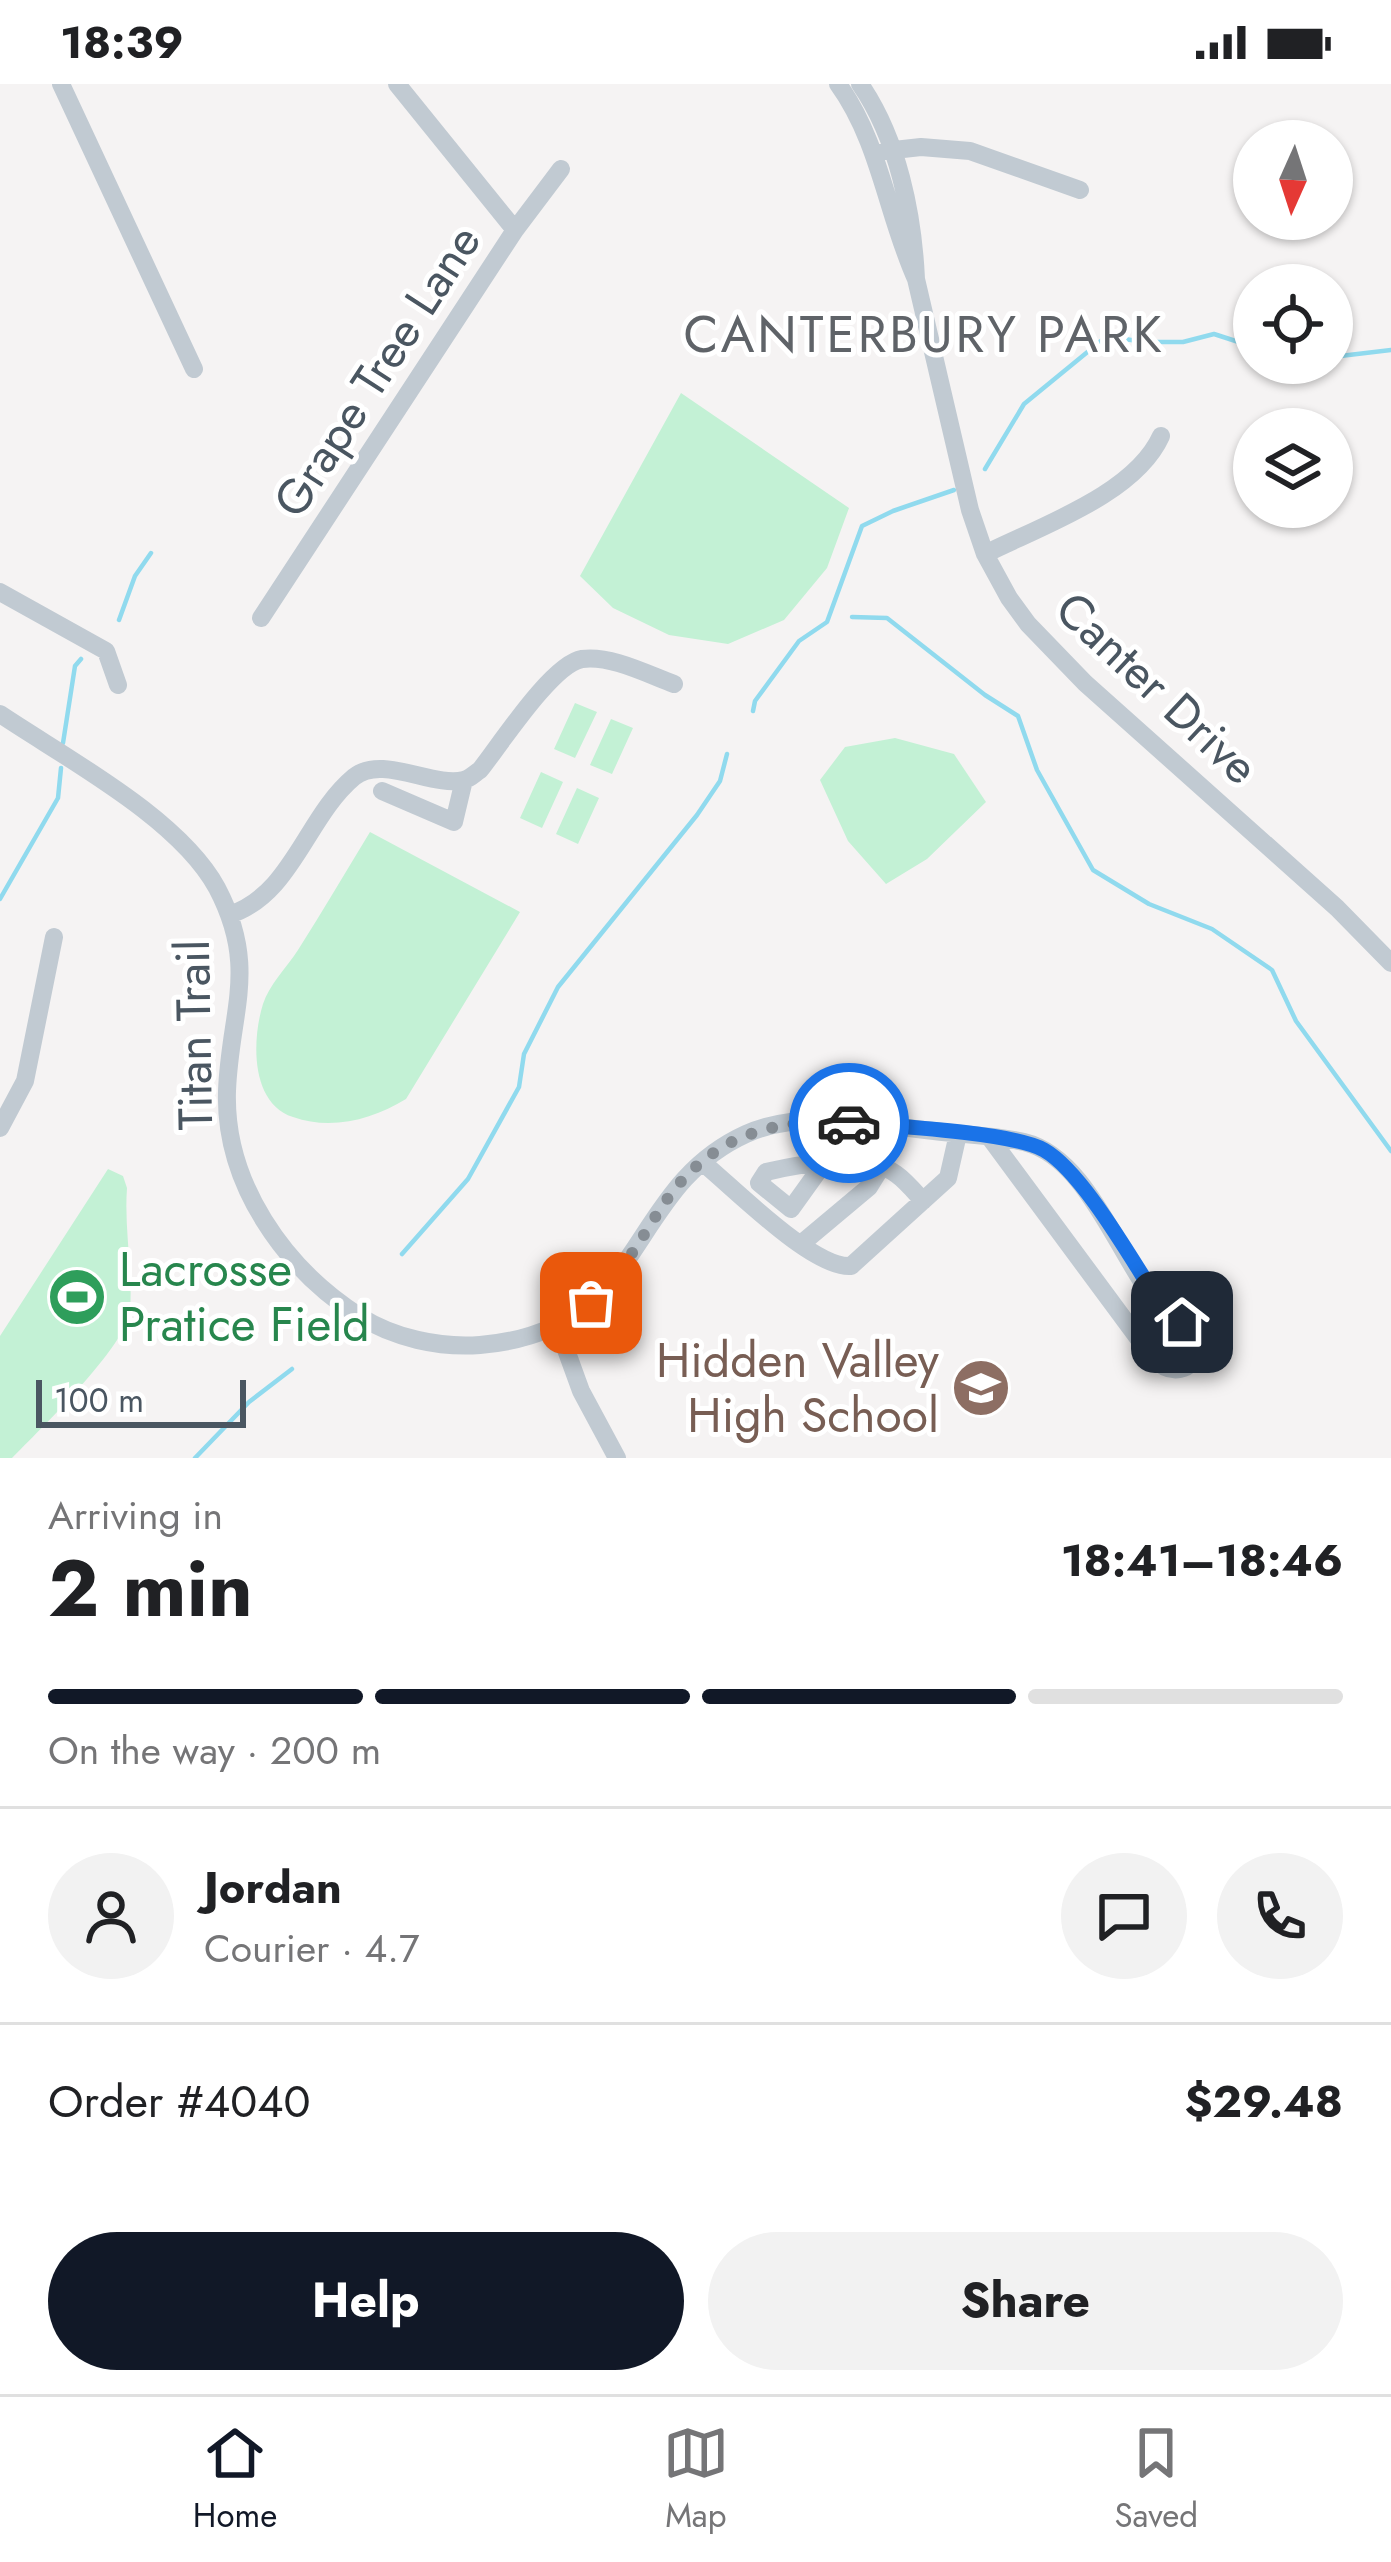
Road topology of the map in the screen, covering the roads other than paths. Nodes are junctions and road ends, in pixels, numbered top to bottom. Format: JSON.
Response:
{"nodes":[{"id":1,"x":61,"y":84,"type":"edge"},
{"id":2,"x":397,"y":84,"type":"edge"},
{"id":3,"x":838,"y":84,"type":"edge"},
{"id":4,"x":860,"y":84,"type":"edge"},
{"id":5,"x":883,"y":152,"type":"junction"},
{"id":6,"x":561,"y":170,"type":"dead end"},
{"id":7,"x":1080,"y":190,"type":"dead end"},
{"id":8,"x":515,"y":230,"type":"junction"},
{"id":9,"x":194,"y":369,"type":"dead end"},
{"id":10,"x":1161,"y":436,"type":"dead end"},
{"id":11,"x":986,"y":554,"type":"junction"},
{"id":12,"x":0,"y":592,"type":"edge"},
{"id":13,"x":261,"y":618,"type":"dead end"},
{"id":14,"x":674,"y":684,"type":"dead end"},
{"id":15,"x":118,"y":685,"type":"dead end"},
{"id":16,"x":0,"y":714,"type":"edge"},
{"id":17,"x":464,"y":780,"type":"junction"},
{"id":18,"x":382,"y":791,"type":"dead end"},
{"id":19,"x":229,"y":915,"type":"junction"},
{"id":20,"x":54,"y":937,"type":"dead end"},
{"id":21,"x":1391,"y":964,"type":"edge"},
{"id":22,"x":0,"y":1128,"type":"edge"},
{"id":23,"x":958,"y":1134,"type":"junction"},
{"id":24,"x":990,"y":1138,"type":"junction"},
{"id":25,"x":702,"y":1162,"type":"junction"},
{"id":26,"x":824,"y":1163,"type":"dead end"},
{"id":27,"x":882,"y":1166,"type":"junction"},
{"id":28,"x":923,"y":1201,"type":"junction"},
{"id":29,"x":801,"y":1244,"type":"junction"},
{"id":30,"x":557,"y":1325,"type":"junction"},
{"id":31,"x":617,"y":1458,"type":"edge"}],
"edges":[{"from":1,"to":9,"type":"street"},
{"from":2,"to":8,"type":"street"},
{"from":3,"to":5,"type":"street","name":"Canter Drive"},
{"from":4,"to":5,"type":"street","name":"Canter Drive"},
{"from":5,"to":7,"type":"street"},
{"from":5,"to":11,"type":"street","name":"Canter Drive"},
{"from":6,"to":8,"type":"street","name":"Grape Tree Lane"},
{"from":8,"to":13,"type":"street","name":"Grape Tree Lane"},
{"from":10,"to":11,"type":"street"},
{"from":11,"to":21,"type":"street","name":"Canter Drive"},
{"from":12,"to":15,"type":"street"},
{"from":14,"to":17,"type":"street"},
{"from":16,"to":19,"type":"street","name":"Titan Trail"},
{"from":17,"to":18,"type":"street"},
{"from":17,"to":19,"type":"street","name":"Titan Trail"},
{"from":19,"to":30,"type":"street","name":"Titan Trail"},
{"from":20,"to":22,"type":"street"},
{"from":23,"to":24,"type":"street","name":"Titan Trail"},
{"from":23,"to":25,"type":"street","name":"Titan Trail"},
{"from":23,"to":28,"type":"street"},
{"from":24,"to":24,"type":"street","name":"Titan Trail"},
{"from":25,"to":29,"type":"street"},
{"from":25,"to":30,"type":"street","name":"Titan Trail"},
{"from":26,"to":27,"type":"street"},
{"from":27,"to":28,"type":"street"},
{"from":27,"to":29,"type":"street"},
{"from":28,"to":29,"type":"street"},
{"from":30,"to":31,"type":"street"}]}
